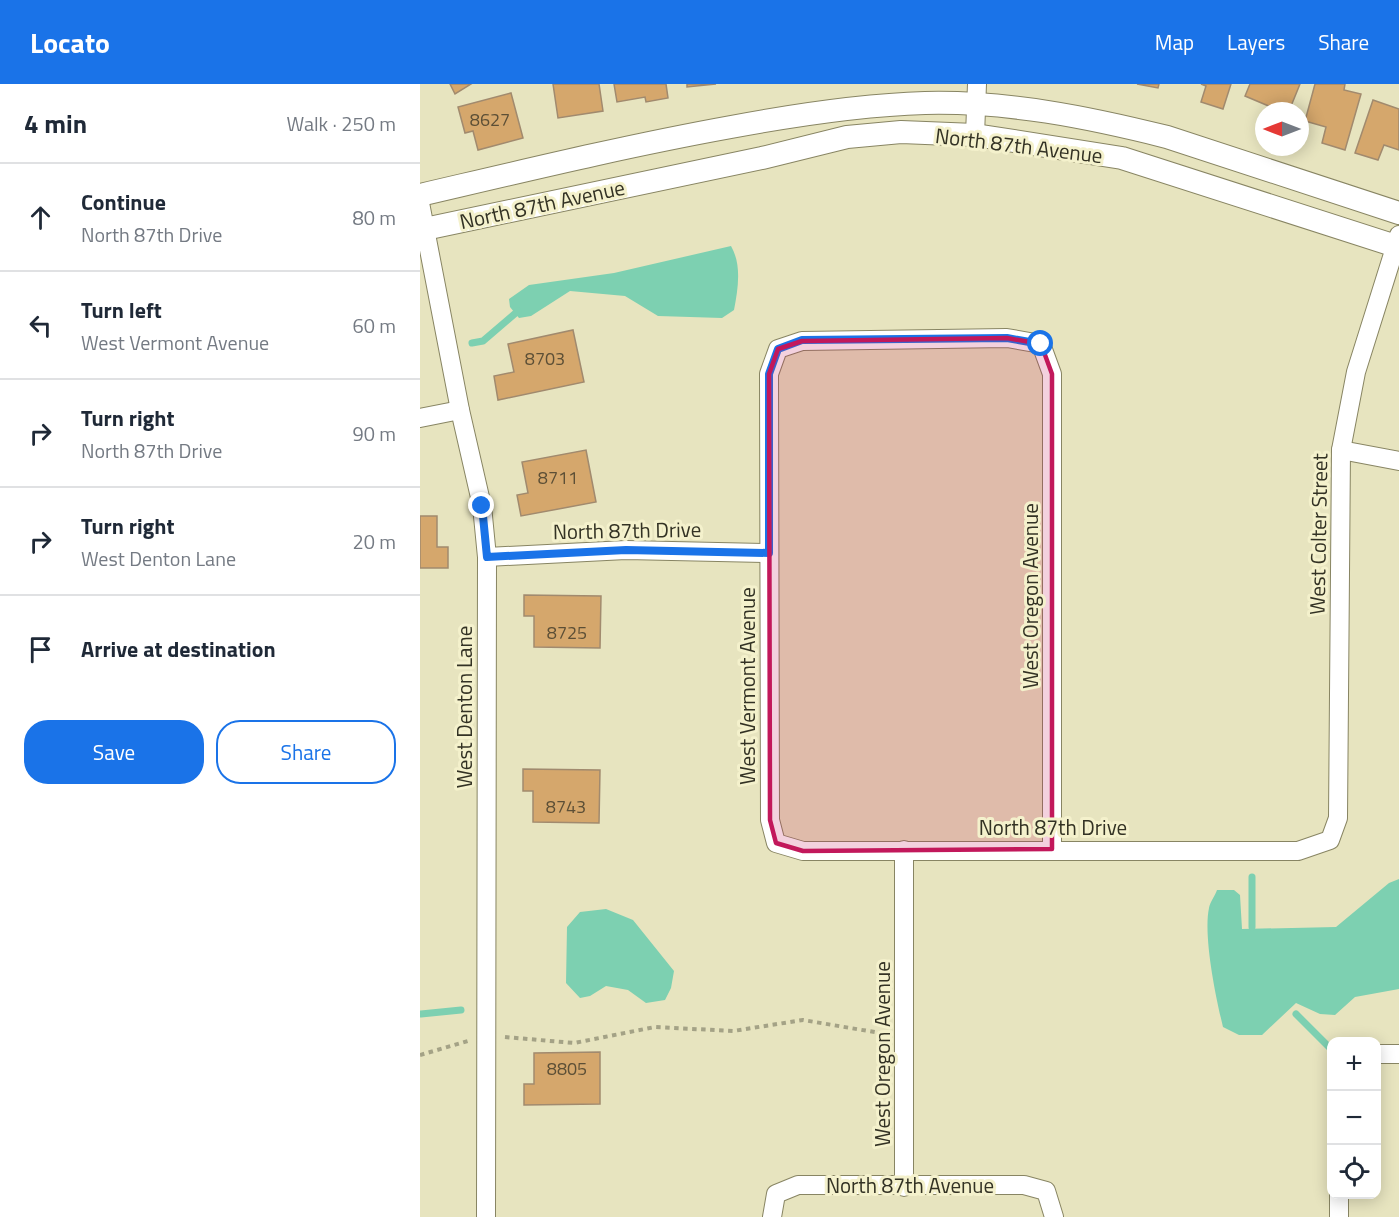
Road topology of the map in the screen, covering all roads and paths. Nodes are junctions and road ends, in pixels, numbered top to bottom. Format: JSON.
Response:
{"nodes":[{"id":1,"x":976,"y":94,"type":"edge"},
{"id":2,"x":975,"y":135,"type":"junction"},
{"id":3,"x":420,"y":195,"type":"edge"},
{"id":4,"x":420,"y":203,"type":"edge"},
{"id":5,"x":1399,"y":213,"type":"edge"},
{"id":6,"x":422,"y":229,"type":"edge"},
{"id":7,"x":1398,"y":242,"type":"edge"},
{"id":8,"x":1041,"y":344,"type":"joint"},
{"id":9,"x":459,"y":410,"type":"junction"},
{"id":10,"x":420,"y":418,"type":"edge"},
{"id":11,"x":1341,"y":450,"type":"junction"},
{"id":12,"x":1399,"y":461,"type":"edge"},
{"id":13,"x":769,"y":553,"type":"junction"},
{"id":14,"x":487,"y":557,"type":"junction"},
{"id":15,"x":1330,"y":840,"type":"joint"},
{"id":16,"x":776,"y":843,"type":"joint"},
{"id":17,"x":1052,"y":849,"type":"junction"},
{"id":18,"x":904,"y":850,"type":"junction"},
{"id":19,"x":887,"y":1034,"type":"dead end"},
{"id":20,"x":504,"y":1037,"type":"dead end"},
{"id":21,"x":469,"y":1041,"type":"dead end"},
{"id":22,"x":1381,"y":1054,"type":"edge"},
{"id":23,"x":1399,"y":1054,"type":"edge"},
{"id":24,"x":420,"y":1055,"type":"edge"},
{"id":25,"x":904,"y":1187,"type":"junction"},
{"id":26,"x":1339,"y":1199,"type":"edge"},
{"id":27,"x":486,"y":1217,"type":"edge"},
{"id":28,"x":772,"y":1217,"type":"edge"},
{"id":29,"x":1054,"y":1217,"type":"edge"},
{"id":30,"x":1339,"y":1217,"type":"edge"}],
"edges":[{"from":1,"to":2,"type":"street"},
{"from":1,"to":3,"type":"street","name":"North 87th Avenue"},
{"from":1,"to":5,"type":"street","name":"North 87th Avenue"},
{"from":2,"to":6,"type":"street","name":"North 87th Avenue"},
{"from":2,"to":7,"type":"street","name":"North 87th Avenue"},
{"from":4,"to":6,"type":"street","name":"West Denton Lane"},
{"from":6,"to":9,"type":"street","name":"West Denton Lane"},
{"from":7,"to":11,"type":"street","name":"West Colter Street"},
{"from":8,"to":13,"type":"street","name":"West Vermont Avenue"},
{"from":8,"to":17,"type":"street","name":"West Oregon Avenue"},
{"from":9,"to":10,"type":"street"},
{"from":9,"to":14,"type":"street","name":"West Denton Lane"},
{"from":11,"to":12,"type":"street"},
{"from":11,"to":15,"type":"street","name":"West Colter Street"},
{"from":13,"to":14,"type":"street","name":"North 87th Drive"},
{"from":13,"to":16,"type":"street","name":"West Vermont Avenue"},
{"from":14,"to":27,"type":"street","name":"West Denton Lane"},
{"from":15,"to":17,"type":"street","name":"North 87th Drive"},
{"from":16,"to":18,"type":"street","name":"North 87th Drive"},
{"from":17,"to":18,"type":"street","name":"North 87th Drive"},
{"from":18,"to":25,"type":"street","name":"West Oregon Avenue"},
{"from":19,"to":20,"type":"path"},
{"from":21,"to":24,"type":"path"},
{"from":22,"to":23,"type":"street"},
{"from":25,"to":28,"type":"street","name":"North 87th Avenue"},
{"from":25,"to":29,"type":"street","name":"North 87th Avenue"},
{"from":26,"to":30,"type":"street"}]}
